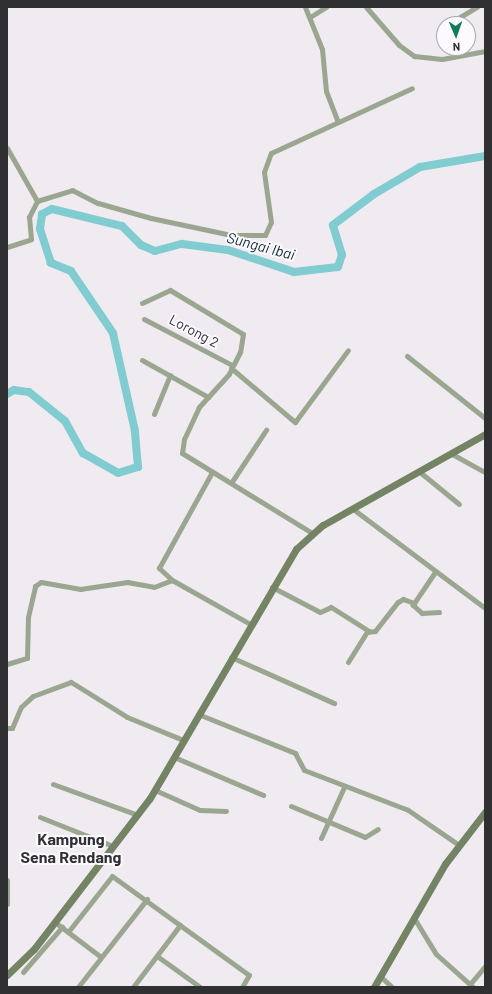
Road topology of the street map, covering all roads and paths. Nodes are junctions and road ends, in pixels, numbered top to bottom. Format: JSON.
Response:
{"nodes":[{"id":1,"x":305,"y":7,"type":"edge"},
{"id":2,"x":326,"y":7,"type":"edge"},
{"id":3,"x":366,"y":7,"type":"edge"},
{"id":4,"x":477,"y":7,"type":"edge"},
{"id":5,"x":462,"y":16,"type":"edge"},
{"id":6,"x":310,"y":17,"type":"junction"},
{"id":7,"x":485,"y":51,"type":"edge"},
{"id":8,"x":412,"y":88,"type":"dead end"},
{"id":9,"x":338,"y":122,"type":"junction"},
{"id":10,"x":7,"y":148,"type":"edge"},
{"id":11,"x":37,"y":201,"type":"junction"},
{"id":12,"x":7,"y":247,"type":"edge"},
{"id":13,"x":142,"y":303,"type":"dead end"},
{"id":14,"x":144,"y":319,"type":"dead end"},
{"id":15,"x":348,"y":350,"type":"dead end"},
{"id":16,"x":407,"y":356,"type":"dead end"},
{"id":17,"x":142,"y":360,"type":"dead end"},
{"id":18,"x":232,"y":367,"type":"junction"},
{"id":19,"x":170,"y":375,"type":"junction"},
{"id":20,"x":208,"y":397,"type":"junction"},
{"id":21,"x":154,"y":414,"type":"dead end"},
{"id":22,"x":485,"y":418,"type":"edge"},
{"id":23,"x":266,"y":430,"type":"dead end"},
{"id":24,"x":485,"y":434,"type":"edge"},
{"id":25,"x":452,"y":454,"type":"junction"},
{"id":26,"x":212,"y":472,"type":"junction"},
{"id":27,"x":485,"y":472,"type":"edge"},
{"id":28,"x":421,"y":473,"type":"junction"},
{"id":29,"x":230,"y":483,"type":"junction"},
{"id":30,"x":459,"y":504,"type":"dead end"},
{"id":31,"x":354,"y":508,"type":"junction"},
{"id":32,"x":312,"y":533,"type":"junction"},
{"id":33,"x":435,"y":572,"type":"junction"},
{"id":34,"x":172,"y":580,"type":"junction"},
{"id":35,"x":271,"y":587,"type":"junction"},
{"id":36,"x":414,"y":603,"type":"junction"},
{"id":37,"x":485,"y":608,"type":"edge"},
{"id":38,"x":439,"y":612,"type":"dead end"},
{"id":39,"x":250,"y":624,"type":"junction"},
{"id":40,"x":370,"y":631,"type":"junction"},
{"id":41,"x":231,"y":657,"type":"junction"},
{"id":42,"x":348,"y":662,"type":"dead end"},
{"id":43,"x":7,"y":664,"type":"edge"},
{"id":44,"x":334,"y":703,"type":"dead end"},
{"id":45,"x":198,"y":714,"type":"junction"},
{"id":46,"x":7,"y":728,"type":"edge"},
{"id":47,"x":183,"y":740,"type":"junction"},
{"id":48,"x":174,"y":757,"type":"junction"},
{"id":49,"x":54,"y":784,"type":"dead end"},
{"id":50,"x":344,"y":787,"type":"junction"},
{"id":51,"x":156,"y":790,"type":"junction"},
{"id":52,"x":263,"y":795,"type":"dead end"},
{"id":53,"x":291,"y":806,"type":"dead end"},
{"id":54,"x":226,"y":811,"type":"dead end"},
{"id":55,"x":485,"y":812,"type":"edge"},
{"id":56,"x":138,"y":815,"type":"junction"},
{"id":57,"x":40,"y":817,"type":"dead end"},
{"id":58,"x":328,"y":822,"type":"junction"},
{"id":59,"x":378,"y":829,"type":"dead end"},
{"id":60,"x":321,"y":838,"type":"dead end"},
{"id":61,"x":458,"y":845,"type":"junction"},
{"id":62,"x":113,"y":846,"type":"junction"},
{"id":63,"x":7,"y":880,"type":"edge"},
{"id":64,"x":147,"y":899,"type":"junction"},
{"id":65,"x":7,"y":904,"type":"edge"},
{"id":66,"x":414,"y":918,"type":"junction"},
{"id":67,"x":59,"y":925,"type":"junction"},
{"id":68,"x":180,"y":925,"type":"junction"},
{"id":69,"x":68,"y":932,"type":"junction"},
{"id":70,"x":157,"y":956,"type":"junction"},
{"id":71,"x":101,"y":957,"type":"junction"},
{"id":72,"x":485,"y":966,"type":"edge"},
{"id":73,"x":23,"y":972,"type":"dead end"},
{"id":74,"x":7,"y":975,"type":"edge"},
{"id":75,"x":380,"y":976,"type":"junction"},
{"id":76,"x":192,"y":981,"type":"junction"},
{"id":77,"x":471,"y":985,"type":"edge"},
{"id":78,"x":78,"y":987,"type":"edge"},
{"id":79,"x":133,"y":987,"type":"edge"},
{"id":80,"x":187,"y":987,"type":"edge"},
{"id":81,"x":200,"y":987,"type":"edge"},
{"id":82,"x":242,"y":987,"type":"edge"},
{"id":83,"x":374,"y":987,"type":"edge"},
{"id":84,"x":392,"y":987,"type":"edge"}],
"edges":[{"from":1,"to":6,"type":"street"},
{"from":2,"to":6,"type":"street"},
{"from":3,"to":7,"type":"street"},
{"from":4,"to":5,"type":"street"},
{"from":6,"to":9,"type":"street"},
{"from":8,"to":9,"type":"street"},
{"from":9,"to":11,"type":"street"},
{"from":10,"to":11,"type":"street"},
{"from":11,"to":12,"type":"street"},
{"from":13,"to":18,"type":"street"},
{"from":14,"to":18,"type":"street","name":"Lorong 2"},
{"from":15,"to":18,"type":"street","name":"Lorong 2"},
{"from":16,"to":22,"type":"street"},
{"from":17,"to":19,"type":"street"},
{"from":18,"to":20,"type":"street"},
{"from":19,"to":20,"type":"street"},
{"from":19,"to":21,"type":"street"},
{"from":20,"to":26,"type":"street"},
{"from":23,"to":29,"type":"street"},
{"from":24,"to":25,"type":"main road"},
{"from":25,"to":27,"type":"street"},
{"from":25,"to":28,"type":"main road"},
{"from":26,"to":29,"type":"street"},
{"from":26,"to":34,"type":"street"},
{"from":28,"to":30,"type":"street"},
{"from":28,"to":31,"type":"main road"},
{"from":29,"to":32,"type":"street"},
{"from":31,"to":32,"type":"main road"},
{"from":31,"to":33,"type":"street"},
{"from":32,"to":35,"type":"main road"},
{"from":33,"to":36,"type":"street"},
{"from":33,"to":37,"type":"street"},
{"from":34,"to":39,"type":"street"},
{"from":34,"to":43,"type":"street"},
{"from":35,"to":39,"type":"main road"},
{"from":35,"to":40,"type":"street"},
{"from":36,"to":38,"type":"street"},
{"from":36,"to":40,"type":"street"},
{"from":39,"to":41,"type":"main road"},
{"from":40,"to":42,"type":"street"},
{"from":41,"to":44,"type":"street"},
{"from":41,"to":45,"type":"main road"},
{"from":45,"to":47,"type":"main road"},
{"from":45,"to":50,"type":"street"},
{"from":46,"to":47,"type":"street"},
{"from":47,"to":48,"type":"main road"},
{"from":48,"to":51,"type":"main road"},
{"from":48,"to":52,"type":"street"},
{"from":49,"to":56,"type":"street"},
{"from":50,"to":58,"type":"street"},
{"from":50,"to":61,"type":"street"},
{"from":51,"to":54,"type":"street"},
{"from":51,"to":56,"type":"main road"},
{"from":53,"to":58,"type":"street"},
{"from":55,"to":61,"type":"main road"},
{"from":56,"to":62,"type":"main road"},
{"from":57,"to":62,"type":"street"},
{"from":58,"to":59,"type":"street"},
{"from":58,"to":60,"type":"street"},
{"from":61,"to":66,"type":"main road"},
{"from":62,"to":67,"type":"main road"},
{"from":63,"to":65,"type":"street"},
{"from":64,"to":68,"type":"street"},
{"from":64,"to":69,"type":"street"},
{"from":64,"to":71,"type":"street"},
{"from":66,"to":75,"type":"main road"},
{"from":66,"to":77,"type":"street"},
{"from":67,"to":69,"type":"street"},
{"from":67,"to":73,"type":"street"},
{"from":67,"to":74,"type":"main road"},
{"from":68,"to":70,"type":"street"},
{"from":68,"to":82,"type":"street"},
{"from":69,"to":71,"type":"street"},
{"from":70,"to":76,"type":"street"},
{"from":70,"to":79,"type":"street"},
{"from":71,"to":78,"type":"street"},
{"from":72,"to":77,"type":"street"},
{"from":75,"to":83,"type":"main road"},
{"from":75,"to":84,"type":"street"},
{"from":76,"to":80,"type":"street"},
{"from":76,"to":81,"type":"street"}]}
